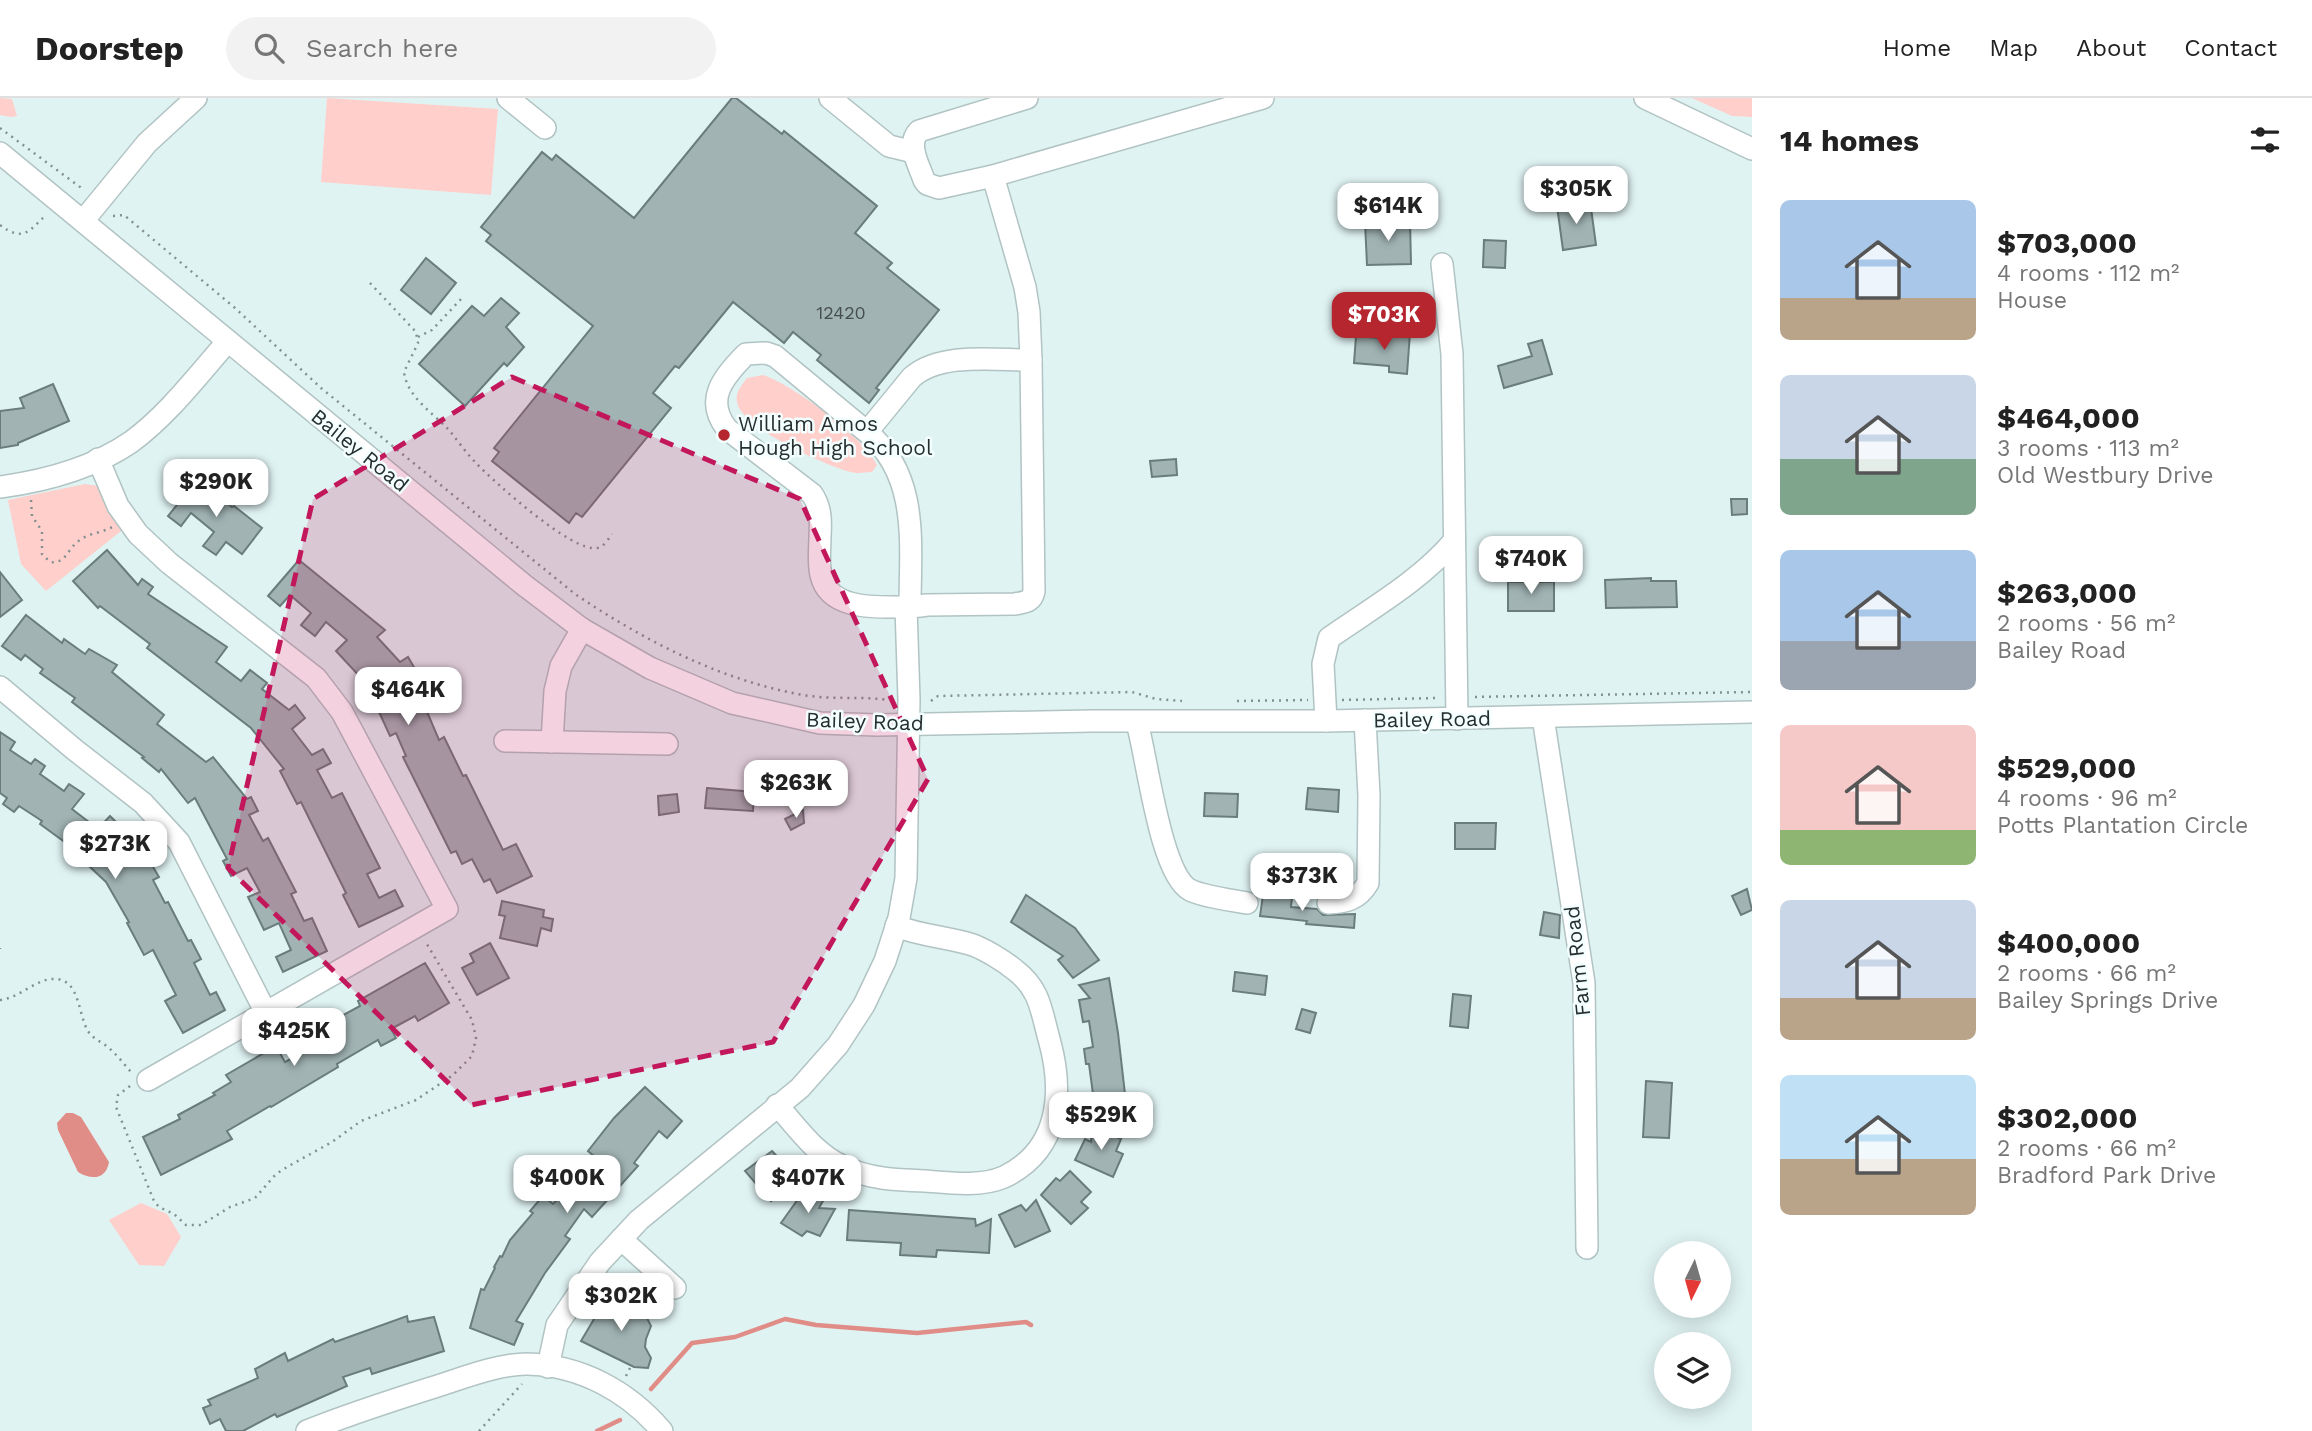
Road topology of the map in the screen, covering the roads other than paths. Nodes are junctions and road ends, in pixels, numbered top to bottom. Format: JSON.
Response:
{"nodes":[{"id":1,"x":196,"y":98,"type":"edge"},
{"id":2,"x":508,"y":98,"type":"edge"},
{"id":3,"x":830,"y":98,"type":"edge"},
{"id":4,"x":1027,"y":98,"type":"edge"},
{"id":5,"x":1645,"y":98,"type":"edge"},
{"id":6,"x":1259,"y":99,"type":"edge"},
{"id":7,"x":545,"y":128,"type":"dead end"},
{"id":8,"x":1722,"y":135,"type":"junction"},
{"id":9,"x":1752,"y":136,"type":"edge"},
{"id":10,"x":1752,"y":149,"type":"edge"},
{"id":11,"x":914,"y":152,"type":"junction"},
{"id":12,"x":0,"y":153,"type":"edge"},
{"id":13,"x":993,"y":176,"type":"junction"},
{"id":14,"x":83,"y":222,"type":"junction"},
{"id":15,"x":1442,"y":264,"type":"dead end"},
{"id":16,"x":228,"y":341,"type":"junction"},
{"id":17,"x":1031,"y":360,"type":"junction"},
{"id":18,"x":867,"y":432,"type":"junction"},
{"id":19,"x":98,"y":459,"type":"junction"},
{"id":20,"x":0,"y":487,"type":"edge"},
{"id":21,"x":1454,"y":541,"type":"junction"},
{"id":22,"x":908,"y":607,"type":"junction"},
{"id":23,"x":582,"y":629,"type":"junction"},
{"id":24,"x":0,"y":687,"type":"edge"},
{"id":25,"x":1752,"y":712,"type":"edge"},
{"id":26,"x":1543,"y":718,"type":"junction"},
{"id":27,"x":1457,"y":719,"type":"junction"},
{"id":28,"x":1365,"y":720,"type":"junction"},
{"id":29,"x":1326,"y":721,"type":"junction"},
{"id":30,"x":1137,"y":723,"type":"junction"},
{"id":31,"x":909,"y":724,"type":"junction"},
{"id":32,"x":505,"y":741,"type":"dead end"},
{"id":33,"x":552,"y":742,"type":"junction"},
{"id":34,"x":667,"y":744,"type":"dead end"},
{"id":35,"x":1328,"y":902,"type":"dead end"},
{"id":36,"x":1247,"y":903,"type":"dead end"},
{"id":37,"x":896,"y":926,"type":"junction"},
{"id":38,"x":266,"y":1013,"type":"junction"},
{"id":39,"x":143,"y":1080,"type":"road end"},
{"id":40,"x":777,"y":1105,"type":"junction"},
{"id":41,"x":621,"y":1239,"type":"junction"},
{"id":42,"x":1587,"y":1248,"type":"dead end"},
{"id":43,"x":675,"y":1288,"type":"dead end"},
{"id":44,"x":538,"y":1366,"type":"junction"},
{"id":45,"x":306,"y":1431,"type":"edge"},
{"id":46,"x":662,"y":1431,"type":"edge"}],
"edges":[{"from":1,"to":14,"type":"street"},
{"from":2,"to":7,"type":"street"},
{"from":3,"to":11,"type":"street"},
{"from":4,"to":11,"type":"street"},
{"from":5,"to":8,"type":"street"},
{"from":6,"to":13,"type":"street"},
{"from":8,"to":9,"type":"street"},
{"from":8,"to":10,"type":"street"},
{"from":11,"to":13,"type":"street"},
{"from":12,"to":14,"type":"street","name":"Bailey Road"},
{"from":13,"to":17,"type":"street"},
{"from":14,"to":16,"type":"street","name":"Bailey Road"},
{"from":15,"to":21,"type":"street"},
{"from":16,"to":19,"type":"street"},
{"from":16,"to":23,"type":"street","name":"Bailey Road"},
{"from":17,"to":18,"type":"street"},
{"from":17,"to":22,"type":"street"},
{"from":18,"to":22,"type":"street"},
{"from":18,"to":22,"type":"street"},
{"from":19,"to":20,"type":"street"},
{"from":19,"to":38,"type":"street"},
{"from":21,"to":27,"type":"street"},
{"from":21,"to":29,"type":"street"},
{"from":22,"to":31,"type":"street"},
{"from":23,"to":31,"type":"street","name":"Bailey Road"},
{"from":23,"to":33,"type":"street"},
{"from":24,"to":38,"type":"street"},
{"from":25,"to":26,"type":"street","name":"Bailey Road"},
{"from":26,"to":27,"type":"street","name":"Bailey Road"},
{"from":26,"to":42,"type":"street","name":"Farm Road"},
{"from":27,"to":28,"type":"street","name":"Bailey Road"},
{"from":28,"to":29,"type":"street","name":"Bailey Road"},
{"from":28,"to":35,"type":"street"},
{"from":29,"to":30,"type":"street","name":"Bailey Road"},
{"from":30,"to":31,"type":"street","name":"Bailey Road"},
{"from":30,"to":36,"type":"street"},
{"from":31,"to":37,"type":"street"},
{"from":32,"to":33,"type":"street"},
{"from":33,"to":34,"type":"street"},
{"from":37,"to":40,"type":"street"},
{"from":37,"to":40,"type":"street"},
{"from":38,"to":39,"type":"street"},
{"from":40,"to":41,"type":"street"},
{"from":41,"to":43,"type":"street"},
{"from":41,"to":44,"type":"street"},
{"from":44,"to":45,"type":"street"},
{"from":44,"to":46,"type":"street"}]}
